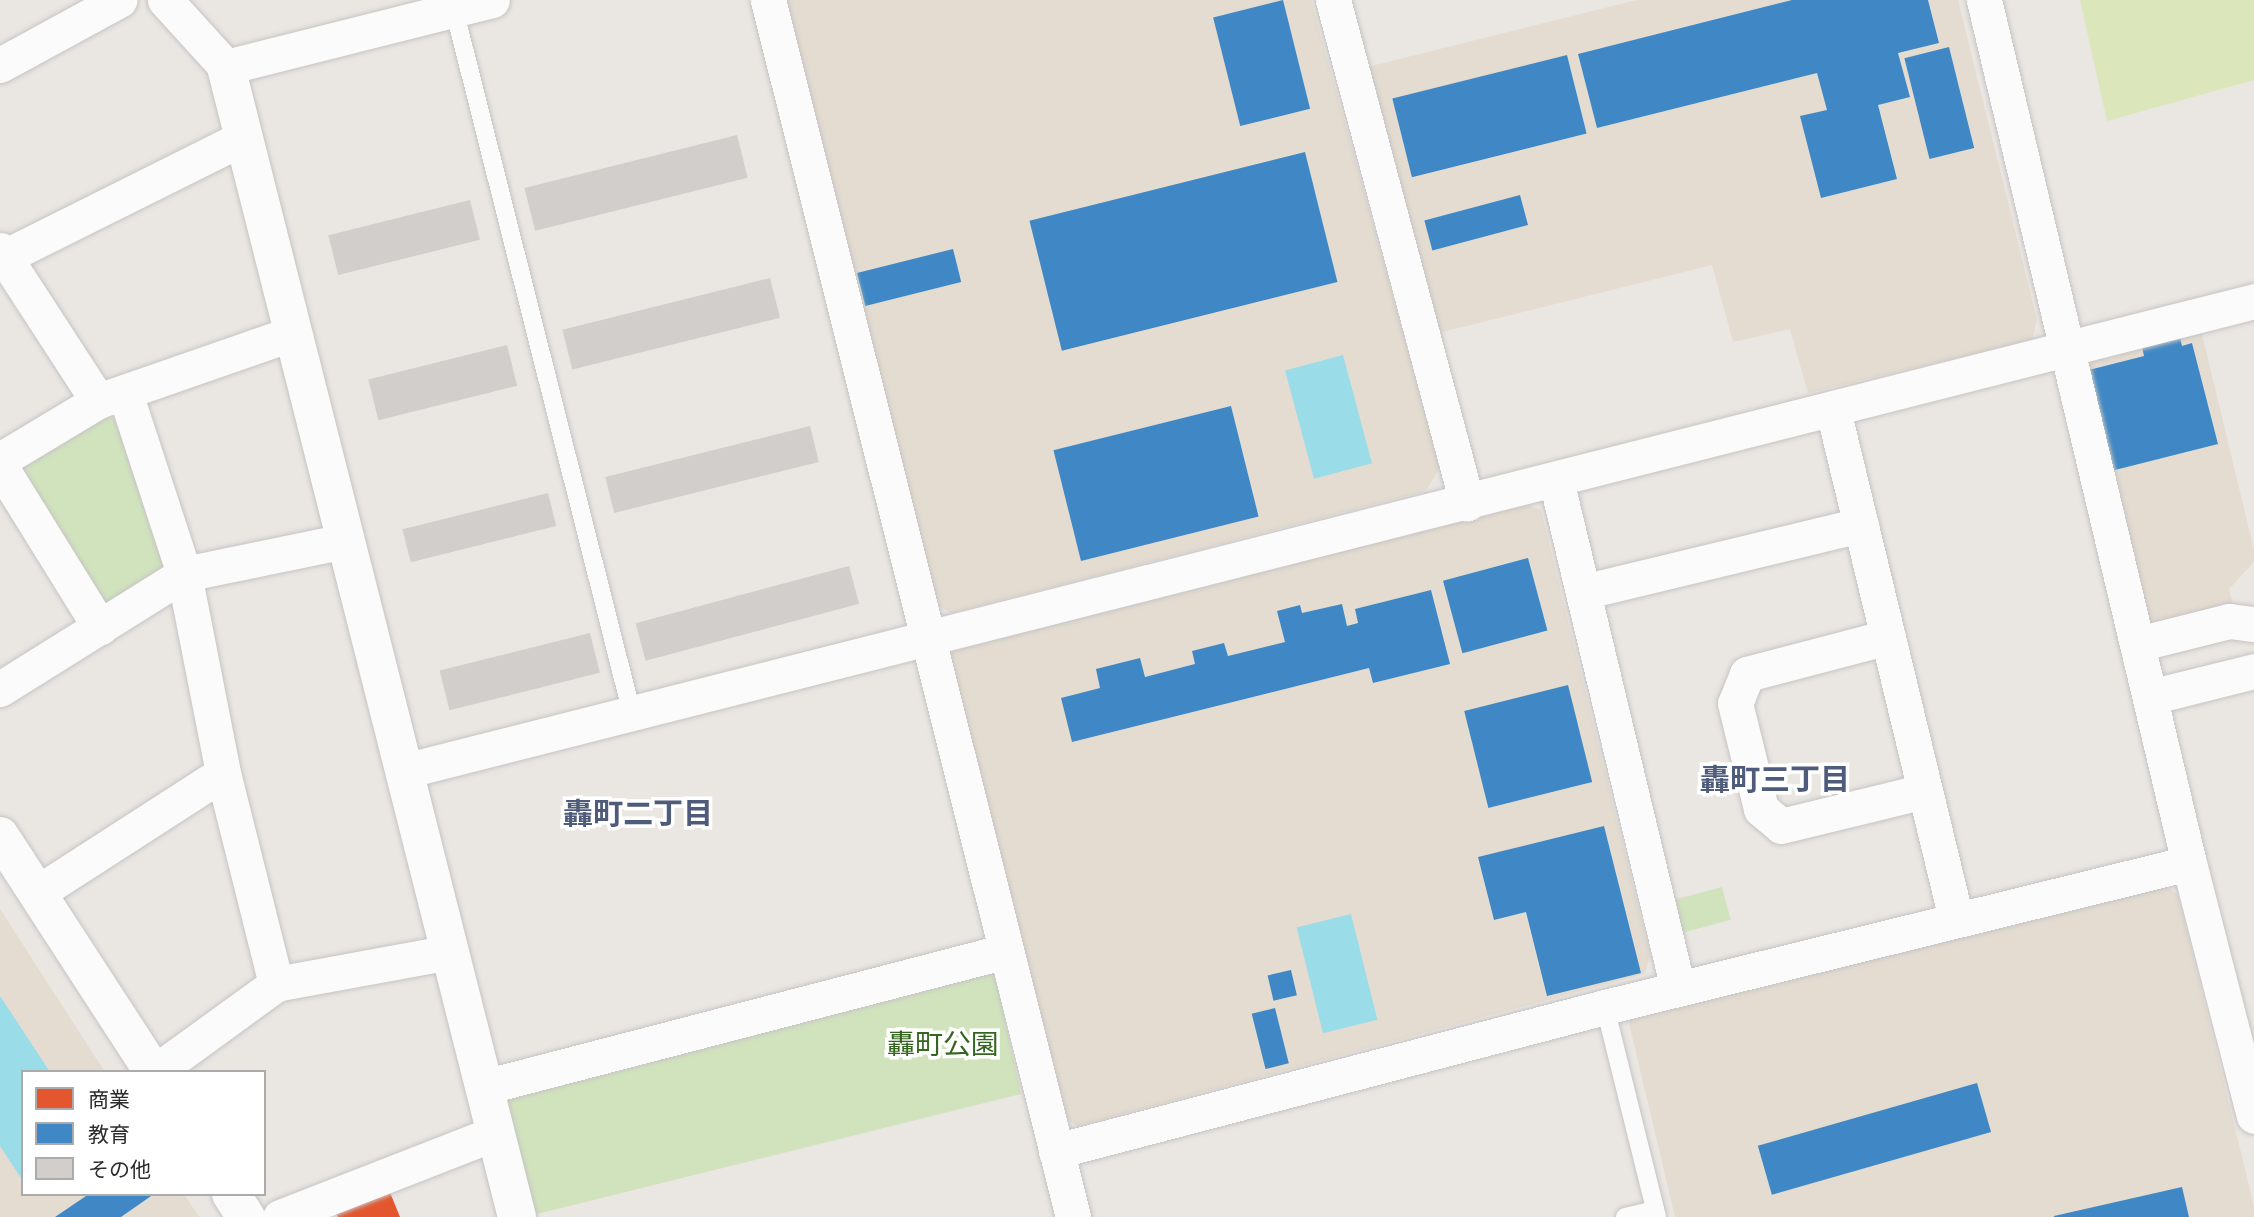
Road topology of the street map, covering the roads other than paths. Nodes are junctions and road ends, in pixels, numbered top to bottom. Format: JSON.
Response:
{"nodes":[{"id":1,"x":119,"y":0,"type":"edge"},
{"id":2,"x":164,"y":0,"type":"edge"},
{"id":3,"x":492,"y":0,"type":"edge"},
{"id":4,"x":768,"y":0,"type":"edge"},
{"id":5,"x":1333,"y":0,"type":"edge"},
{"id":6,"x":1984,"y":0,"type":"edge"},
{"id":7,"x":454,"y":9,"type":"junction"},
{"id":8,"x":381,"y":13,"type":"edge"},
{"id":9,"x":0,"y":65,"type":"edge"},
{"id":10,"x":226,"y":67,"type":"junction"},
{"id":11,"x":243,"y":138,"type":"junction"},
{"id":12,"x":1,"y":255,"type":"edge"},
{"id":13,"x":2254,"y":301,"type":"edge"},
{"id":14,"x":293,"y":333,"type":"junction"},
{"id":15,"x":2069,"y":349,"type":"junction"},
{"id":16,"x":112,"y":397,"type":"junction"},
{"id":17,"x":1833,"y":410,"type":"junction"},
{"id":18,"x":0,"y":460,"type":"edge"},
{"id":19,"x":0,"y":466,"type":"edge"},
{"id":20,"x":1556,"y":480,"type":"junction"},
{"id":21,"x":1467,"y":503,"type":"junction"},
{"id":22,"x":1861,"y":525,"type":"junction"},
{"id":23,"x":345,"y":541,"type":"junction"},
{"id":24,"x":184,"y":573,"type":"junction"},
{"id":25,"x":1583,"y":592,"type":"junction"},
{"id":26,"x":2254,"y":624,"type":"edge"},
{"id":27,"x":100,"y":627,"type":"junction"},
{"id":28,"x":1888,"y":637,"type":"junction"},
{"id":29,"x":928,"y":639,"type":"junction"},
{"id":30,"x":2138,"y":644,"type":"junction"},
{"id":31,"x":2254,"y":671,"type":"edge"},
{"id":32,"x":0,"y":689,"type":"edge"},
{"id":33,"x":2150,"y":697,"type":"junction"},
{"id":34,"x":632,"y":714,"type":"junction"},
{"id":35,"x":404,"y":771,"type":"junction"},
{"id":36,"x":223,"y":773,"type":"junction"},
{"id":37,"x":1925,"y":791,"type":"junction"},
{"id":38,"x":0,"y":836,"type":"edge"},
{"id":39,"x":2189,"y":863,"type":"junction"},
{"id":40,"x":37,"y":893,"type":"junction"},
{"id":41,"x":1956,"y":919,"type":"junction"},
{"id":42,"x":450,"y":951,"type":"junction"},
{"id":43,"x":1006,"y":951,"type":"junction"},
{"id":44,"x":276,"y":984,"type":"junction"},
{"id":45,"x":1678,"y":989,"type":"junction"},
{"id":46,"x":1605,"y":1007,"type":"junction"},
{"id":47,"x":153,"y":1070,"type":"edge"},
{"id":48,"x":157,"y":1070,"type":"edge"},
{"id":49,"x":484,"y":1087,"type":"junction"},
{"id":50,"x":2254,"y":1116,"type":"edge"},
{"id":51,"x":496,"y":1133,"type":"junction"},
{"id":52,"x":1056,"y":1151,"type":"junction"},
{"id":53,"x":232,"y":1196,"type":"edge"},
{"id":54,"x":1656,"y":1214,"type":"edge"},
{"id":55,"x":246,"y":1217,"type":"edge"},
{"id":56,"x":280,"y":1217,"type":"edge"},
{"id":57,"x":517,"y":1217,"type":"edge"},
{"id":58,"x":1073,"y":1217,"type":"edge"},
{"id":59,"x":1625,"y":1217,"type":"edge"}],
"edges":[{"from":1,"to":9,"type":"street"},
{"from":2,"to":10,"type":"street"},
{"from":3,"to":7,"type":"street"},
{"from":4,"to":29,"type":"street"},
{"from":5,"to":21,"type":"street"},
{"from":6,"to":15,"type":"street"},
{"from":7,"to":8,"type":"street"},
{"from":7,"to":34,"type":"lane"},
{"from":8,"to":10,"type":"street"},
{"from":10,"to":11,"type":"street"},
{"from":11,"to":12,"type":"street"},
{"from":11,"to":14,"type":"street"},
{"from":12,"to":16,"type":"street"},
{"from":13,"to":15,"type":"street"},
{"from":14,"to":16,"type":"street"},
{"from":14,"to":23,"type":"street"},
{"from":15,"to":17,"type":"street"},
{"from":15,"to":30,"type":"street"},
{"from":16,"to":18,"type":"street"},
{"from":16,"to":24,"type":"street"},
{"from":17,"to":20,"type":"street"},
{"from":17,"to":22,"type":"street"},
{"from":19,"to":27,"type":"street"},
{"from":20,"to":21,"type":"street"},
{"from":20,"to":25,"type":"street"},
{"from":21,"to":29,"type":"street"},
{"from":22,"to":25,"type":"street"},
{"from":22,"to":28,"type":"street"},
{"from":23,"to":24,"type":"street"},
{"from":23,"to":35,"type":"street"},
{"from":24,"to":27,"type":"street"},
{"from":24,"to":36,"type":"street"},
{"from":25,"to":45,"type":"street"},
{"from":26,"to":30,"type":"street"},
{"from":27,"to":32,"type":"street"},
{"from":28,"to":37,"type":"street"},
{"from":28,"to":37,"type":"street"},
{"from":29,"to":34,"type":"street"},
{"from":29,"to":43,"type":"street"},
{"from":30,"to":33,"type":"street"},
{"from":31,"to":33,"type":"street"},
{"from":33,"to":39,"type":"street"},
{"from":34,"to":35,"type":"street"},
{"from":35,"to":42,"type":"street"},
{"from":36,"to":40,"type":"street"},
{"from":36,"to":44,"type":"street"},
{"from":37,"to":41,"type":"street"},
{"from":38,"to":40,"type":"street"},
{"from":39,"to":41,"type":"street"},
{"from":39,"to":50,"type":"street"},
{"from":40,"to":47,"type":"street"},
{"from":41,"to":45,"type":"street"},
{"from":42,"to":44,"type":"street"},
{"from":42,"to":49,"type":"street"},
{"from":43,"to":49,"type":"street"},
{"from":43,"to":52,"type":"street"},
{"from":44,"to":48,"type":"street"},
{"from":45,"to":46,"type":"street"},
{"from":46,"to":52,"type":"street"},
{"from":46,"to":54,"type":"lane"},
{"from":49,"to":51,"type":"street"},
{"from":51,"to":56,"type":"street"},
{"from":51,"to":57,"type":"street"},
{"from":52,"to":58,"type":"street"},
{"from":53,"to":55,"type":"street"},
{"from":54,"to":59,"type":"lane"}]}
